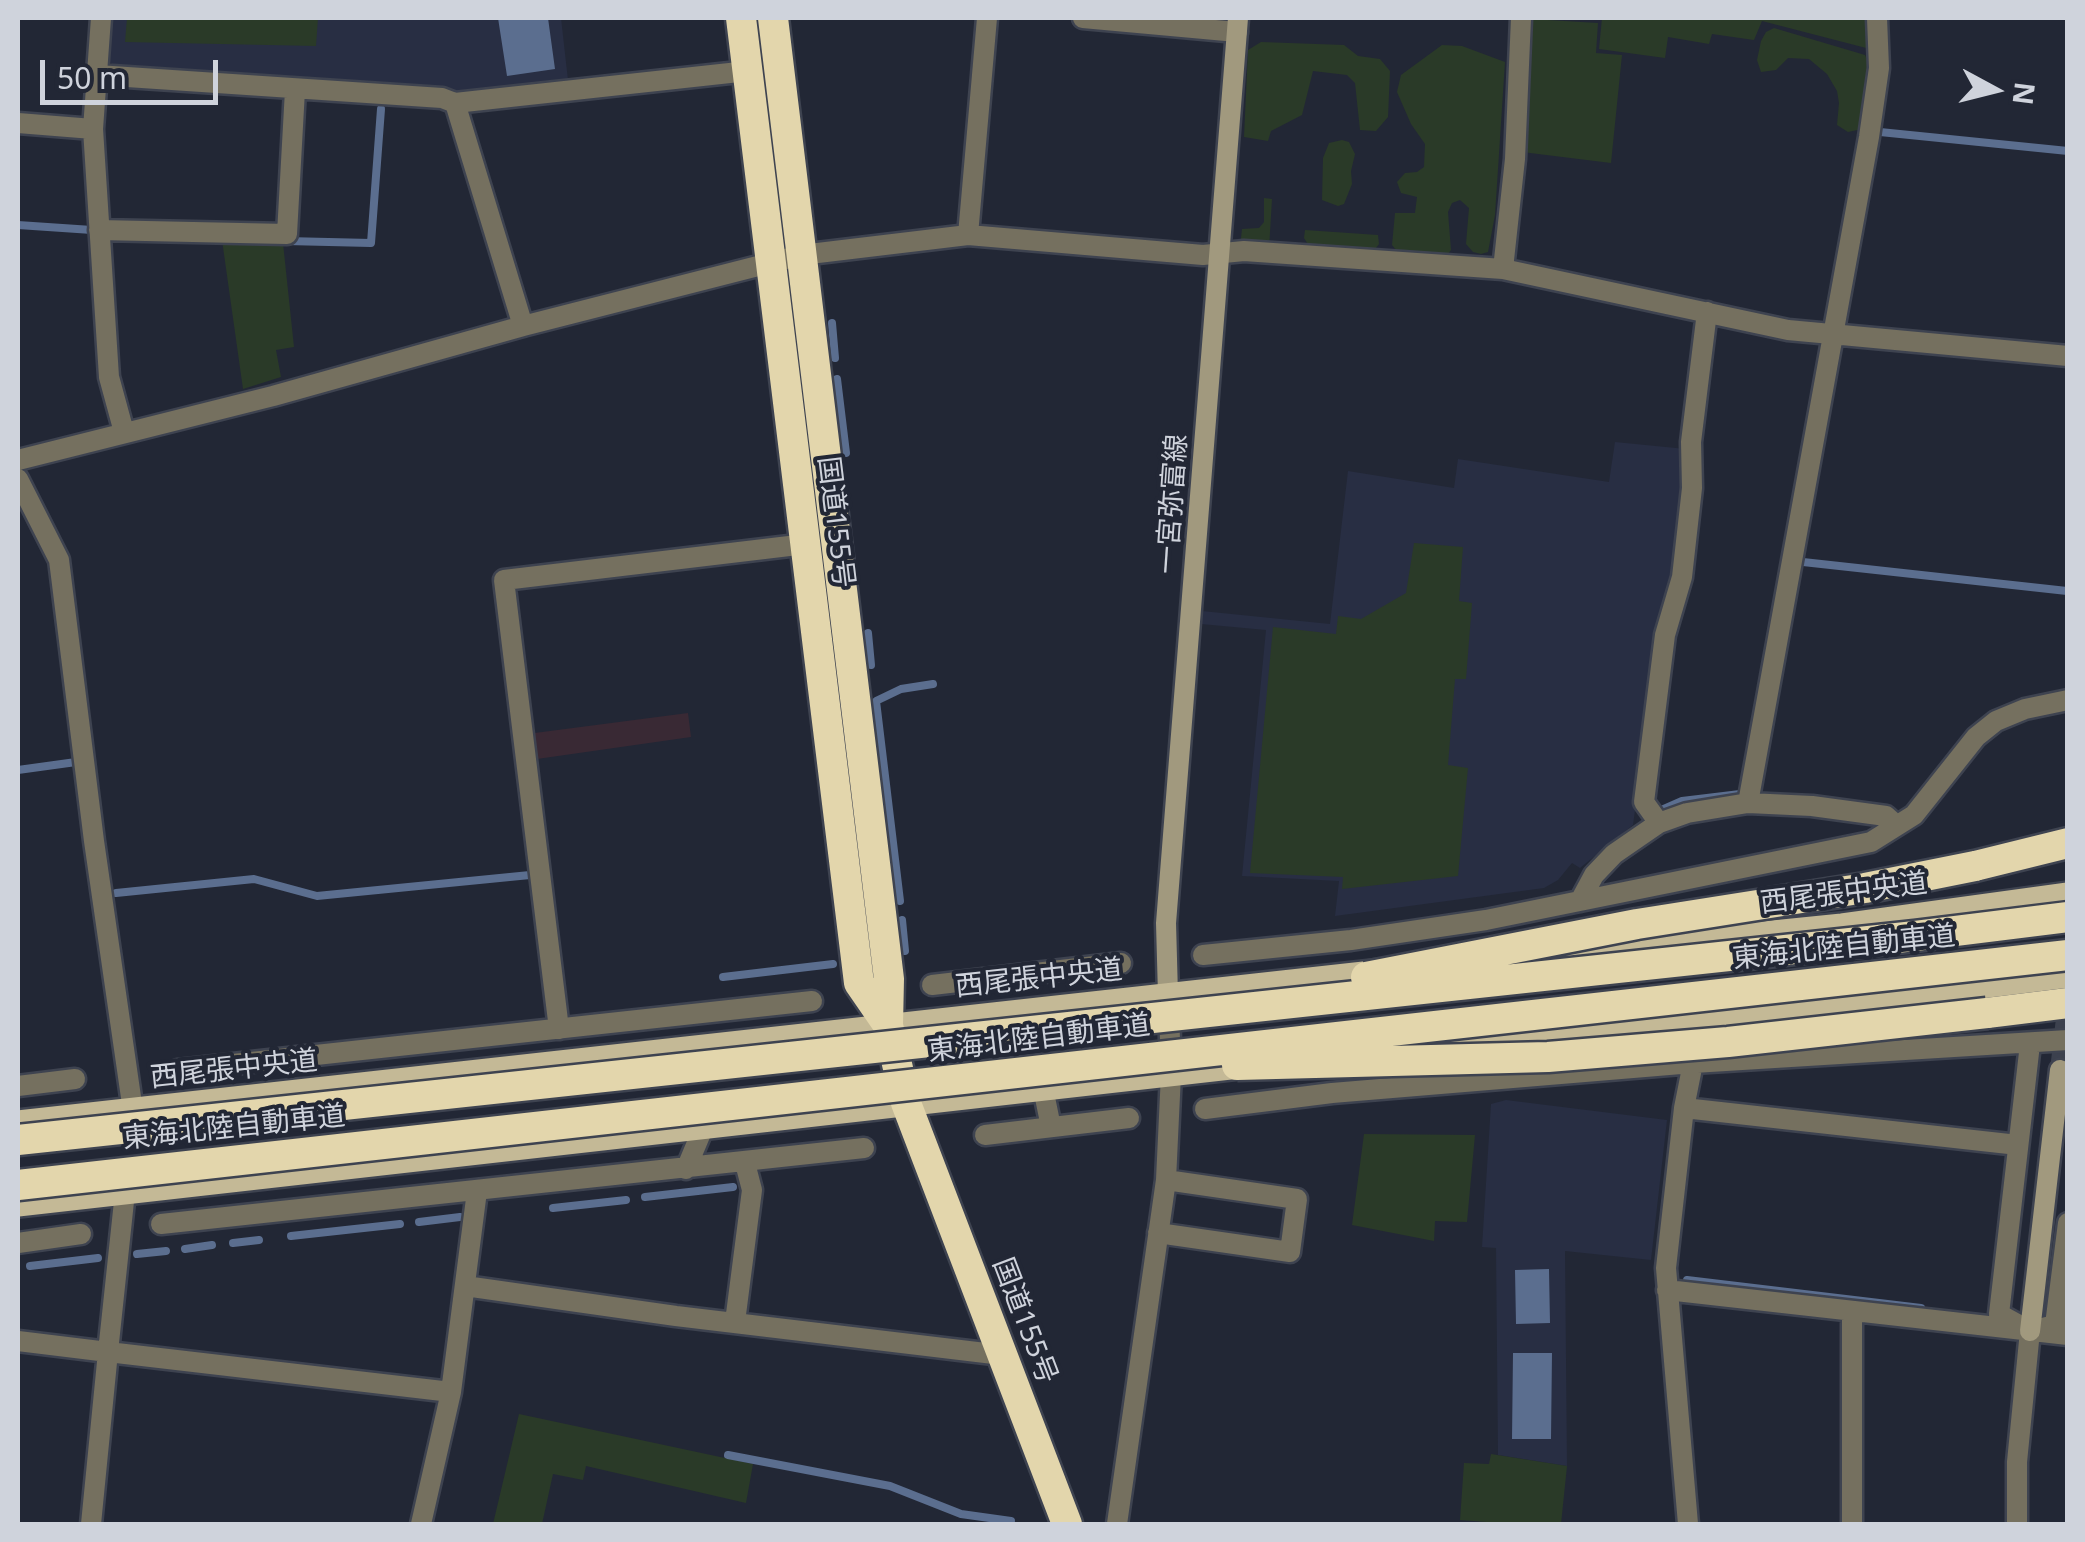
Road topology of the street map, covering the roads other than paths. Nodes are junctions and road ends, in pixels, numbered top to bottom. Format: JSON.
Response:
{"nodes":[{"id":1,"x":101,"y":18,"type":"edge"},
{"id":2,"x":741,"y":18,"type":"edge"},
{"id":3,"x":781,"y":18,"type":"edge"},
{"id":4,"x":987,"y":18,"type":"edge"},
{"id":5,"x":1083,"y":18,"type":"edge"},
{"id":6,"x":1522,"y":18,"type":"edge"},
{"id":7,"x":1877,"y":18,"type":"edge"},
{"id":8,"x":1237,"y":25,"type":"edge"},
{"id":9,"x":748,"y":71,"type":"junction"},
{"id":10,"x":97,"y":75,"type":"junction"},
{"id":11,"x":295,"y":90,"type":"junction"},
{"id":12,"x":455,"y":103,"type":"junction"},
{"id":13,"x":18,"y":123,"type":"edge"},
{"id":14,"x":93,"y":129,"type":"junction"},
{"id":15,"x":99,"y":230,"type":"junction"},
{"id":16,"x":968,"y":235,"type":"junction"},
{"id":17,"x":1222,"y":253,"type":"junction"},
{"id":18,"x":801,"y":255,"type":"junction"},
{"id":19,"x":770,"y":262,"type":"junction"},
{"id":20,"x":1503,"y":270,"type":"junction"},
{"id":21,"x":1707,"y":312,"type":"junction"},
{"id":22,"x":523,"y":326,"type":"junction"},
{"id":23,"x":1831,"y":336,"type":"junction"},
{"id":24,"x":2068,"y":356,"type":"edge"},
{"id":25,"x":124,"y":432,"type":"junction"},
{"id":26,"x":18,"y":460,"type":"edge"},
{"id":27,"x":18,"y":479,"type":"edge"},
{"id":28,"x":806,"y":544,"type":"junction"},
{"id":29,"x":2068,"y":700,"type":"edge"},
{"id":30,"x":1748,"y":803,"type":"junction"},
{"id":31,"x":1660,"y":823,"type":"junction"},
{"id":32,"x":1896,"y":826,"type":"junction"},
{"id":33,"x":2068,"y":843,"type":"edge"},
{"id":34,"x":2068,"y":895,"type":"edge"},
{"id":35,"x":1580,"y":902,"type":"junction"},
{"id":36,"x":2068,"y":917,"type":"edge"},
{"id":37,"x":1351,"y":940,"type":"junction"},
{"id":38,"x":1203,"y":955,"type":"dead end"},
{"id":39,"x":2068,"y":955,"type":"edge"},
{"id":40,"x":1121,"y":963,"type":"dead end"},
{"id":41,"x":1356,"y":975,"type":"junction"},
{"id":42,"x":2068,"y":975,"type":"edge"},
{"id":43,"x":1008,"y":976,"type":"junction"},
{"id":44,"x":932,"y":985,"type":"dead end"},
{"id":45,"x":812,"y":1001,"type":"dead end"},
{"id":46,"x":2068,"y":1003,"type":"edge"},
{"id":47,"x":1177,"y":1004,"type":"junction"},
{"id":48,"x":1013,"y":1012,"type":"junction"},
{"id":49,"x":888,"y":1025,"type":"junction"},
{"id":50,"x":582,"y":1027,"type":"junction"},
{"id":51,"x":558,"y":1029,"type":"junction"},
{"id":52,"x":2068,"y":1040,"type":"edge"},
{"id":53,"x":2030,"y":1044,"type":"junction"},
{"id":54,"x":1428,"y":1045,"type":"junction"},
{"id":55,"x":587,"y":1060,"type":"junction"},
{"id":56,"x":1692,"y":1063,"type":"junction"},
{"id":57,"x":178,"y":1070,"type":"dead end"},
{"id":58,"x":2060,"y":1070,"type":"dead end"},
{"id":59,"x":1171,"y":1074,"type":"junction"},
{"id":60,"x":76,"y":1079,"type":"dead end"},
{"id":61,"x":1434,"y":1084,"type":"junction"},
{"id":62,"x":18,"y":1086,"type":"edge"},
{"id":63,"x":1043,"y":1088,"type":"junction"},
{"id":64,"x":868,"y":1092,"type":"junction"},
{"id":65,"x":906,"y":1103,"type":"junction"},
{"id":66,"x":1684,"y":1108,"type":"junction"},
{"id":67,"x":1205,"y":1110,"type":"dead end"},
{"id":68,"x":133,"y":1111,"type":"junction"},
{"id":69,"x":1129,"y":1118,"type":"dead end"},
{"id":70,"x":18,"y":1124,"type":"edge"},
{"id":71,"x":704,"y":1126,"type":"junction"},
{"id":72,"x":1051,"y":1127,"type":"junction"},
{"id":73,"x":986,"y":1135,"type":"dead end"},
{"id":74,"x":18,"y":1140,"type":"edge"},
{"id":75,"x":2018,"y":1145,"type":"junction"},
{"id":76,"x":864,"y":1148,"type":"dead end"},
{"id":77,"x":391,"y":1161,"type":"junction"},
{"id":78,"x":745,"y":1163,"type":"junction"},
{"id":79,"x":686,"y":1169,"type":"junction"},
{"id":80,"x":1166,"y":1180,"type":"junction"},
{"id":81,"x":18,"y":1185,"type":"edge"},
{"id":82,"x":477,"y":1191,"type":"junction"},
{"id":83,"x":124,"y":1192,"type":"junction"},
{"id":84,"x":420,"y":1196,"type":"junction"},
{"id":85,"x":18,"y":1204,"type":"edge"},
{"id":86,"x":2068,"y":1223,"type":"edge"},
{"id":87,"x":162,"y":1224,"type":"dead end"},
{"id":88,"x":1158,"y":1233,"type":"junction"},
{"id":89,"x":81,"y":1234,"type":"dead end"},
{"id":90,"x":18,"y":1244,"type":"edge"},
{"id":91,"x":465,"y":1286,"type":"junction"},
{"id":92,"x":1668,"y":1290,"type":"junction"},
{"id":93,"x":1852,"y":1311,"type":"junction"},
{"id":94,"x":735,"y":1322,"type":"junction"},
{"id":95,"x":2030,"y":1331,"type":"junction"},
{"id":96,"x":2068,"y":1336,"type":"edge"},
{"id":97,"x":18,"y":1341,"type":"edge"},
{"id":98,"x":108,"y":1352,"type":"junction"},
{"id":99,"x":1002,"y":1355,"type":"junction"},
{"id":100,"x":451,"y":1392,"type":"junction"},
{"id":101,"x":91,"y":1524,"type":"edge"},
{"id":102,"x":421,"y":1524,"type":"edge"},
{"id":103,"x":1067,"y":1524,"type":"edge"},
{"id":104,"x":1116,"y":1524,"type":"edge"},
{"id":105,"x":1688,"y":1524,"type":"edge"},
{"id":106,"x":1852,"y":1524,"type":"edge"},
{"id":107,"x":2017,"y":1524,"type":"edge"}],
"edges":[{"from":1,"to":10,"type":"street"},
{"from":2,"to":9,"type":"highway","name":"国道155号"},
{"from":3,"to":18,"type":"highway","name":"国道155号"},
{"from":4,"to":16,"type":"street"},
{"from":5,"to":8,"type":"street"},
{"from":6,"to":20,"type":"street"},
{"from":7,"to":23,"type":"street"},
{"from":8,"to":17,"type":"main road","name":"一宮弥富線"},
{"from":9,"to":12,"type":"street"},
{"from":9,"to":19,"type":"highway","name":"国道155号"},
{"from":10,"to":11,"type":"street"},
{"from":10,"to":14,"type":"street"},
{"from":11,"to":12,"type":"street"},
{"from":11,"to":15,"type":"street"},
{"from":12,"to":22,"type":"street"},
{"from":13,"to":14,"type":"street"},
{"from":14,"to":15,"type":"street"},
{"from":15,"to":25,"type":"street"},
{"from":16,"to":17,"type":"street"},
{"from":16,"to":18,"type":"street"},
{"from":17,"to":20,"type":"street"},
{"from":17,"to":47,"type":"main road","name":"一宮弥富線"},
{"from":18,"to":19,"type":"street"},
{"from":18,"to":49,"type":"highway","name":"国道155号"},
{"from":19,"to":22,"type":"street"},
{"from":19,"to":28,"type":"highway","name":"国道155号"},
{"from":20,"to":21,"type":"street"},
{"from":21,"to":23,"type":"street"},
{"from":21,"to":31,"type":"street"},
{"from":22,"to":25,"type":"street"},
{"from":23,"to":24,"type":"street"},
{"from":23,"to":30,"type":"street"},
{"from":25,"to":26,"type":"street"},
{"from":27,"to":68,"type":"street"},
{"from":28,"to":49,"type":"highway","name":"国道155号"},
{"from":28,"to":51,"type":"street"},
{"from":29,"to":32,"type":"street"},
{"from":30,"to":31,"type":"street"},
{"from":30,"to":32,"type":"street"},
{"from":31,"to":35,"type":"street"},
{"from":32,"to":35,"type":"street"},
{"from":33,"to":47,"type":"highway","bridge":true},
{"from":34,"to":41,"type":"main road","name":"西尾張中央道"},
{"from":35,"to":37,"type":"street"},
{"from":36,"to":47,"type":"highway","name":"東海北陸自動車道","bridge":true},
{"from":37,"to":38,"type":"street"},
{"from":37,"to":41,"type":"street"},
{"from":39,"to":64,"type":"highway","name":"東海北陸自動車道","bridge":true},
{"from":40,"to":43,"type":"street"},
{"from":41,"to":47,"type":"main road","name":"西尾張中央道"},
{"from":42,"to":54,"type":"main road"},
{"from":43,"to":44,"type":"street"},
{"from":43,"to":48,"type":"street"},
{"from":45,"to":50,"type":"street"},
{"from":46,"to":64,"type":"highway","bridge":true},
{"from":47,"to":48,"type":"main road","name":"西尾張中央道"},
{"from":47,"to":59,"type":"street"},
{"from":47,"to":74,"type":"highway","name":"東海北陸自動車道","bridge":true},
{"from":48,"to":49,"type":"main road","name":"西尾張中央道"},
{"from":49,"to":55,"type":"main road","name":"西尾張中央道"},
{"from":49,"to":65,"type":"highway","name":"国道155号"},
{"from":50,"to":51,"type":"street"},
{"from":50,"to":55,"type":"street"},
{"from":51,"to":57,"type":"street"},
{"from":52,"to":53,"type":"street"},
{"from":53,"to":56,"type":"street"},
{"from":53,"to":75,"type":"street"},
{"from":54,"to":59,"type":"main road"},
{"from":54,"to":61,"type":"street"},
{"from":55,"to":68,"type":"main road","name":"西尾張中央道"},
{"from":56,"to":61,"type":"street"},
{"from":56,"to":66,"type":"street"},
{"from":58,"to":95,"type":"main road"},
{"from":59,"to":63,"type":"main road"},
{"from":59,"to":80,"type":"street"},
{"from":60,"to":62,"type":"street"},
{"from":61,"to":67,"type":"street"},
{"from":63,"to":65,"type":"main road"},
{"from":63,"to":72,"type":"street"},
{"from":64,"to":81,"type":"highway","name":"東海北陸自動車道","bridge":true},
{"from":65,"to":71,"type":"main road"},
{"from":65,"to":99,"type":"highway","name":"国道155号"},
{"from":66,"to":75,"type":"street"},
{"from":66,"to":92,"type":"street"},
{"from":68,"to":70,"type":"main road","name":"西尾張中央道"},
{"from":69,"to":72,"type":"street"},
{"from":71,"to":77,"type":"main road"},
{"from":71,"to":79,"type":"street"},
{"from":72,"to":73,"type":"street"},
{"from":75,"to":95,"type":"street"},
{"from":76,"to":78,"type":"street"},
{"from":77,"to":83,"type":"main road"},
{"from":77,"to":84,"type":"street"},
{"from":78,"to":79,"type":"street"},
{"from":78,"to":94,"type":"street"},
{"from":79,"to":82,"type":"street"},
{"from":80,"to":88,"type":"street"},
{"from":80,"to":88,"type":"street"},
{"from":82,"to":84,"type":"street"},
{"from":82,"to":91,"type":"street"},
{"from":83,"to":85,"type":"main road"},
{"from":83,"to":98,"type":"street"},
{"from":84,"to":87,"type":"street"},
{"from":86,"to":95,"type":"street"},
{"from":88,"to":104,"type":"street"},
{"from":89,"to":90,"type":"street"},
{"from":91,"to":94,"type":"street"},
{"from":91,"to":100,"type":"street"},
{"from":92,"to":93,"type":"street"},
{"from":92,"to":105,"type":"street"},
{"from":93,"to":95,"type":"street"},
{"from":93,"to":106,"type":"street"},
{"from":94,"to":99,"type":"street"},
{"from":95,"to":96,"type":"street"},
{"from":95,"to":107,"type":"street"},
{"from":97,"to":98,"type":"street"},
{"from":98,"to":100,"type":"street"},
{"from":98,"to":101,"type":"street"},
{"from":99,"to":103,"type":"highway","name":"国道155号"},
{"from":100,"to":102,"type":"street"}]}
